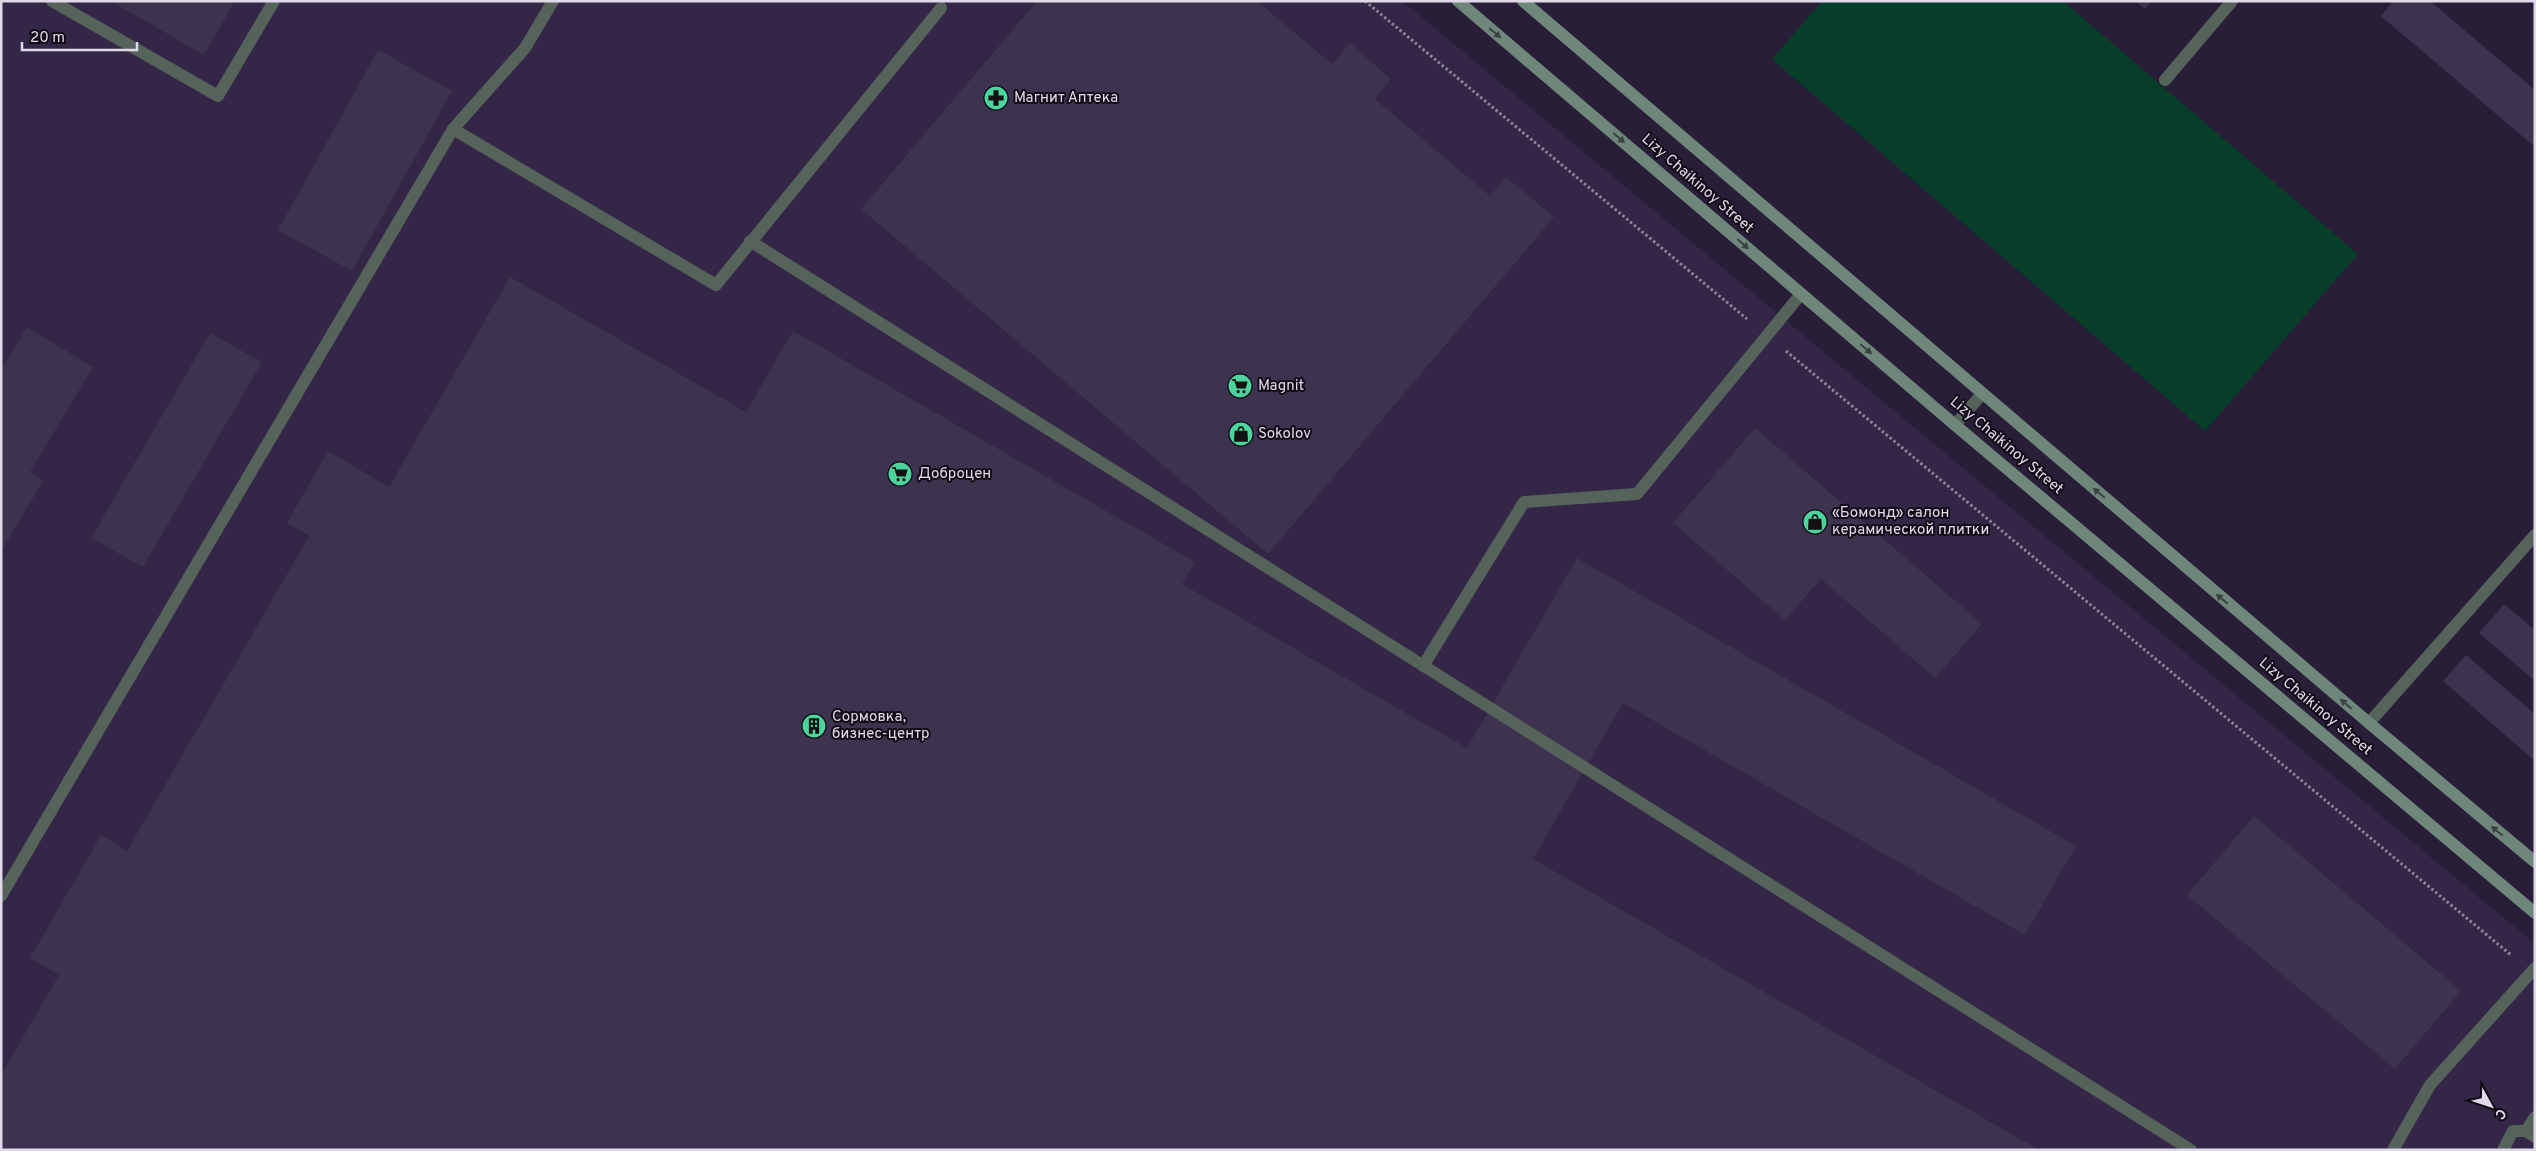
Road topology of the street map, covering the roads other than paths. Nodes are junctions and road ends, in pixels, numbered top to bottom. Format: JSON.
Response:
{"nodes":[{"id":1,"x":52,"y":1,"type":"edge"},
{"id":2,"x":274,"y":1,"type":"edge"},
{"id":3,"x":553,"y":1,"type":"edge"},
{"id":4,"x":1458,"y":1,"type":"edge"},
{"id":5,"x":1523,"y":1,"type":"edge"},
{"id":6,"x":2232,"y":1,"type":"edge"},
{"id":7,"x":939,"y":3,"type":"edge"},
{"id":8,"x":2164,"y":80,"type":"dead end"},
{"id":9,"x":453,"y":129,"type":"junction"},
{"id":10,"x":750,"y":240,"type":"junction"},
{"id":11,"x":1801,"y":294,"type":"junction"},
{"id":12,"x":1982,"y":394,"type":"junction"},
{"id":13,"x":1955,"y":425,"type":"junction"},
{"id":14,"x":2535,"y":535,"type":"edge"},
{"id":15,"x":1423,"y":666,"type":"junction"},
{"id":16,"x":2369,"y":724,"type":"junction"},
{"id":17,"x":2535,"y":862,"type":"edge"},
{"id":18,"x":1,"y":896,"type":"edge"},
{"id":19,"x":2535,"y":913,"type":"edge"},
{"id":20,"x":2533,"y":970,"type":"edge"},
{"id":21,"x":2535,"y":1117,"type":"edge"},
{"id":22,"x":2530,"y":1134,"type":"edge"},
{"id":23,"x":2191,"y":1150,"type":"edge"},
{"id":24,"x":2393,"y":1150,"type":"edge"},
{"id":25,"x":2503,"y":1150,"type":"edge"}],
"edges":[{"from":1,"to":2,"type":"street"},
{"from":3,"to":9,"type":"street"},
{"from":4,"to":11,"type":"main road","name":"Lizy Chaikinoy Street","one_way":true},
{"from":5,"to":12,"type":"main road","name":"Lizy Chaikinoy Street"},
{"from":6,"to":8,"type":"street"},
{"from":7,"to":10,"type":"street"},
{"from":9,"to":10,"type":"street"},
{"from":9,"to":18,"type":"street"},
{"from":10,"to":15,"type":"street"},
{"from":11,"to":13,"type":"main road","name":"Lizy Chaikinoy Street","one_way":true},
{"from":11,"to":15,"type":"street"},
{"from":12,"to":13,"type":"street"},
{"from":16,"to":12,"type":"main road","name":"Lizy Chaikinoy Street","one_way":true},
{"from":13,"to":19,"type":"main road","name":"Lizy Chaikinoy Street"},
{"from":14,"to":16,"type":"street"},
{"from":15,"to":23,"type":"street"},
{"from":17,"to":16,"type":"main road","name":"Lizy Chaikinoy Street","one_way":true},
{"from":20,"to":24,"type":"street"},
{"from":21,"to":22,"type":"street"},
{"from":22,"to":25,"type":"street"}]}
